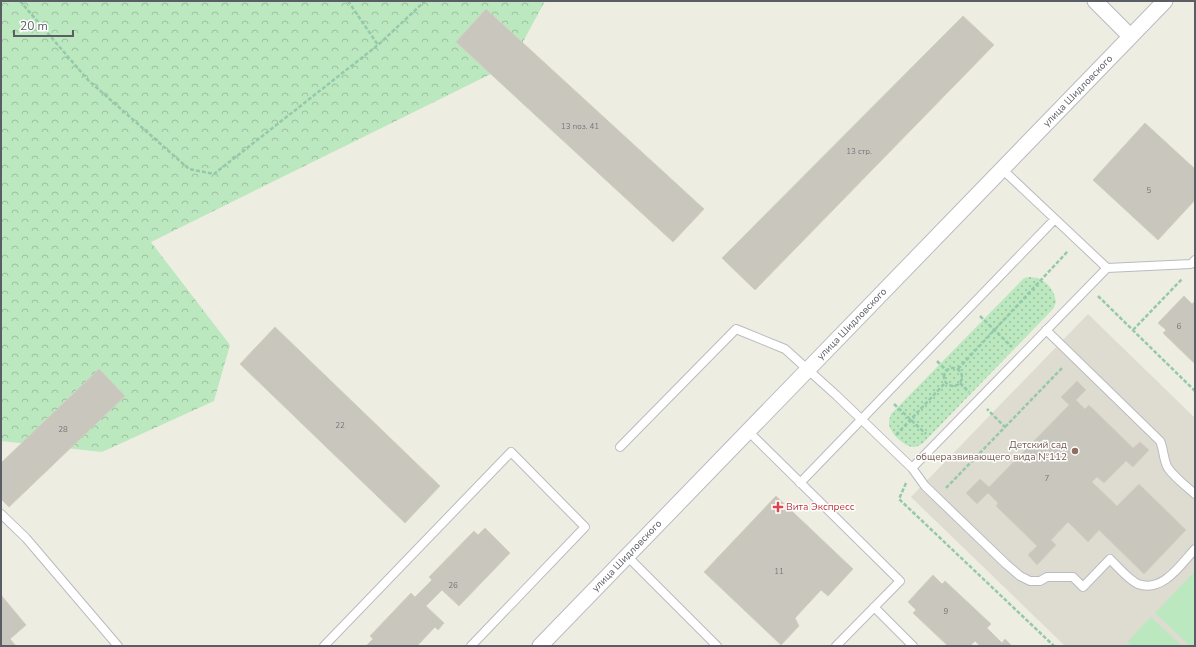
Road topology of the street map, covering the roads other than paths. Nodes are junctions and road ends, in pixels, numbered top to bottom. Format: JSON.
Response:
{"nodes":[{"id":1,"x":1095,"y":1,"type":"edge"},
{"id":2,"x":1165,"y":1,"type":"edge"},
{"id":3,"x":1130,"y":36,"type":"junction"},
{"id":4,"x":1002,"y":169,"type":"junction"},
{"id":5,"x":1055,"y":219,"type":"junction"},
{"id":6,"x":1194,"y":264,"type":"edge"},
{"id":7,"x":1107,"y":268,"type":"junction"},
{"id":8,"x":1046,"y":330,"type":"junction"},
{"id":9,"x":808,"y":370,"type":"junction"},
{"id":10,"x":861,"y":420,"type":"junction"},
{"id":11,"x":748,"y":432,"type":"junction"},
{"id":12,"x":620,"y":447,"type":"dead end"},
{"id":13,"x":912,"y":468,"type":"junction"},
{"id":14,"x":800,"y":483,"type":"junction"},
{"id":15,"x":1195,"y":494,"type":"edge"},
{"id":16,"x":1,"y":514,"type":"edge"},
{"id":17,"x":1195,"y":549,"type":"edge"},
{"id":18,"x":627,"y":556,"type":"junction"},
{"id":19,"x":874,"y":607,"type":"junction"},
{"id":20,"x":118,"y":646,"type":"edge"},
{"id":21,"x":324,"y":646,"type":"edge"},
{"id":22,"x":471,"y":646,"type":"edge"},
{"id":23,"x":540,"y":646,"type":"edge"},
{"id":24,"x":717,"y":646,"type":"edge"},
{"id":25,"x":836,"y":646,"type":"edge"},
{"id":26,"x":914,"y":646,"type":"edge"}],
"edges":[{"from":1,"to":3,"type":"street"},
{"from":2,"to":3,"type":"street","name":"улица Шидловского"},
{"from":3,"to":4,"type":"street","name":"улица Шидловского"},
{"from":4,"to":5,"type":"lane"},
{"from":4,"to":9,"type":"street","name":"улица Шидловского"},
{"from":5,"to":7,"type":"lane"},
{"from":5,"to":10,"type":"lane"},
{"from":6,"to":7,"type":"lane"},
{"from":7,"to":8,"type":"lane"},
{"from":8,"to":13,"type":"lane"},
{"from":8,"to":15,"type":"lane"},
{"from":9,"to":10,"type":"lane"},
{"from":9,"to":11,"type":"street","name":"улица Шидловского"},
{"from":9,"to":12,"type":"lane"},
{"from":10,"to":13,"type":"lane"},
{"from":10,"to":14,"type":"lane"},
{"from":11,"to":14,"type":"lane"},
{"from":11,"to":18,"type":"street","name":"улица Шидловского"},
{"from":13,"to":17,"type":"lane"},
{"from":14,"to":19,"type":"lane"},
{"from":16,"to":20,"type":"lane"},
{"from":18,"to":23,"type":"street","name":"улица Шидловского"},
{"from":18,"to":24,"type":"lane"},
{"from":19,"to":25,"type":"lane"},
{"from":19,"to":26,"type":"lane"},
{"from":21,"to":22,"type":"lane"}]}
